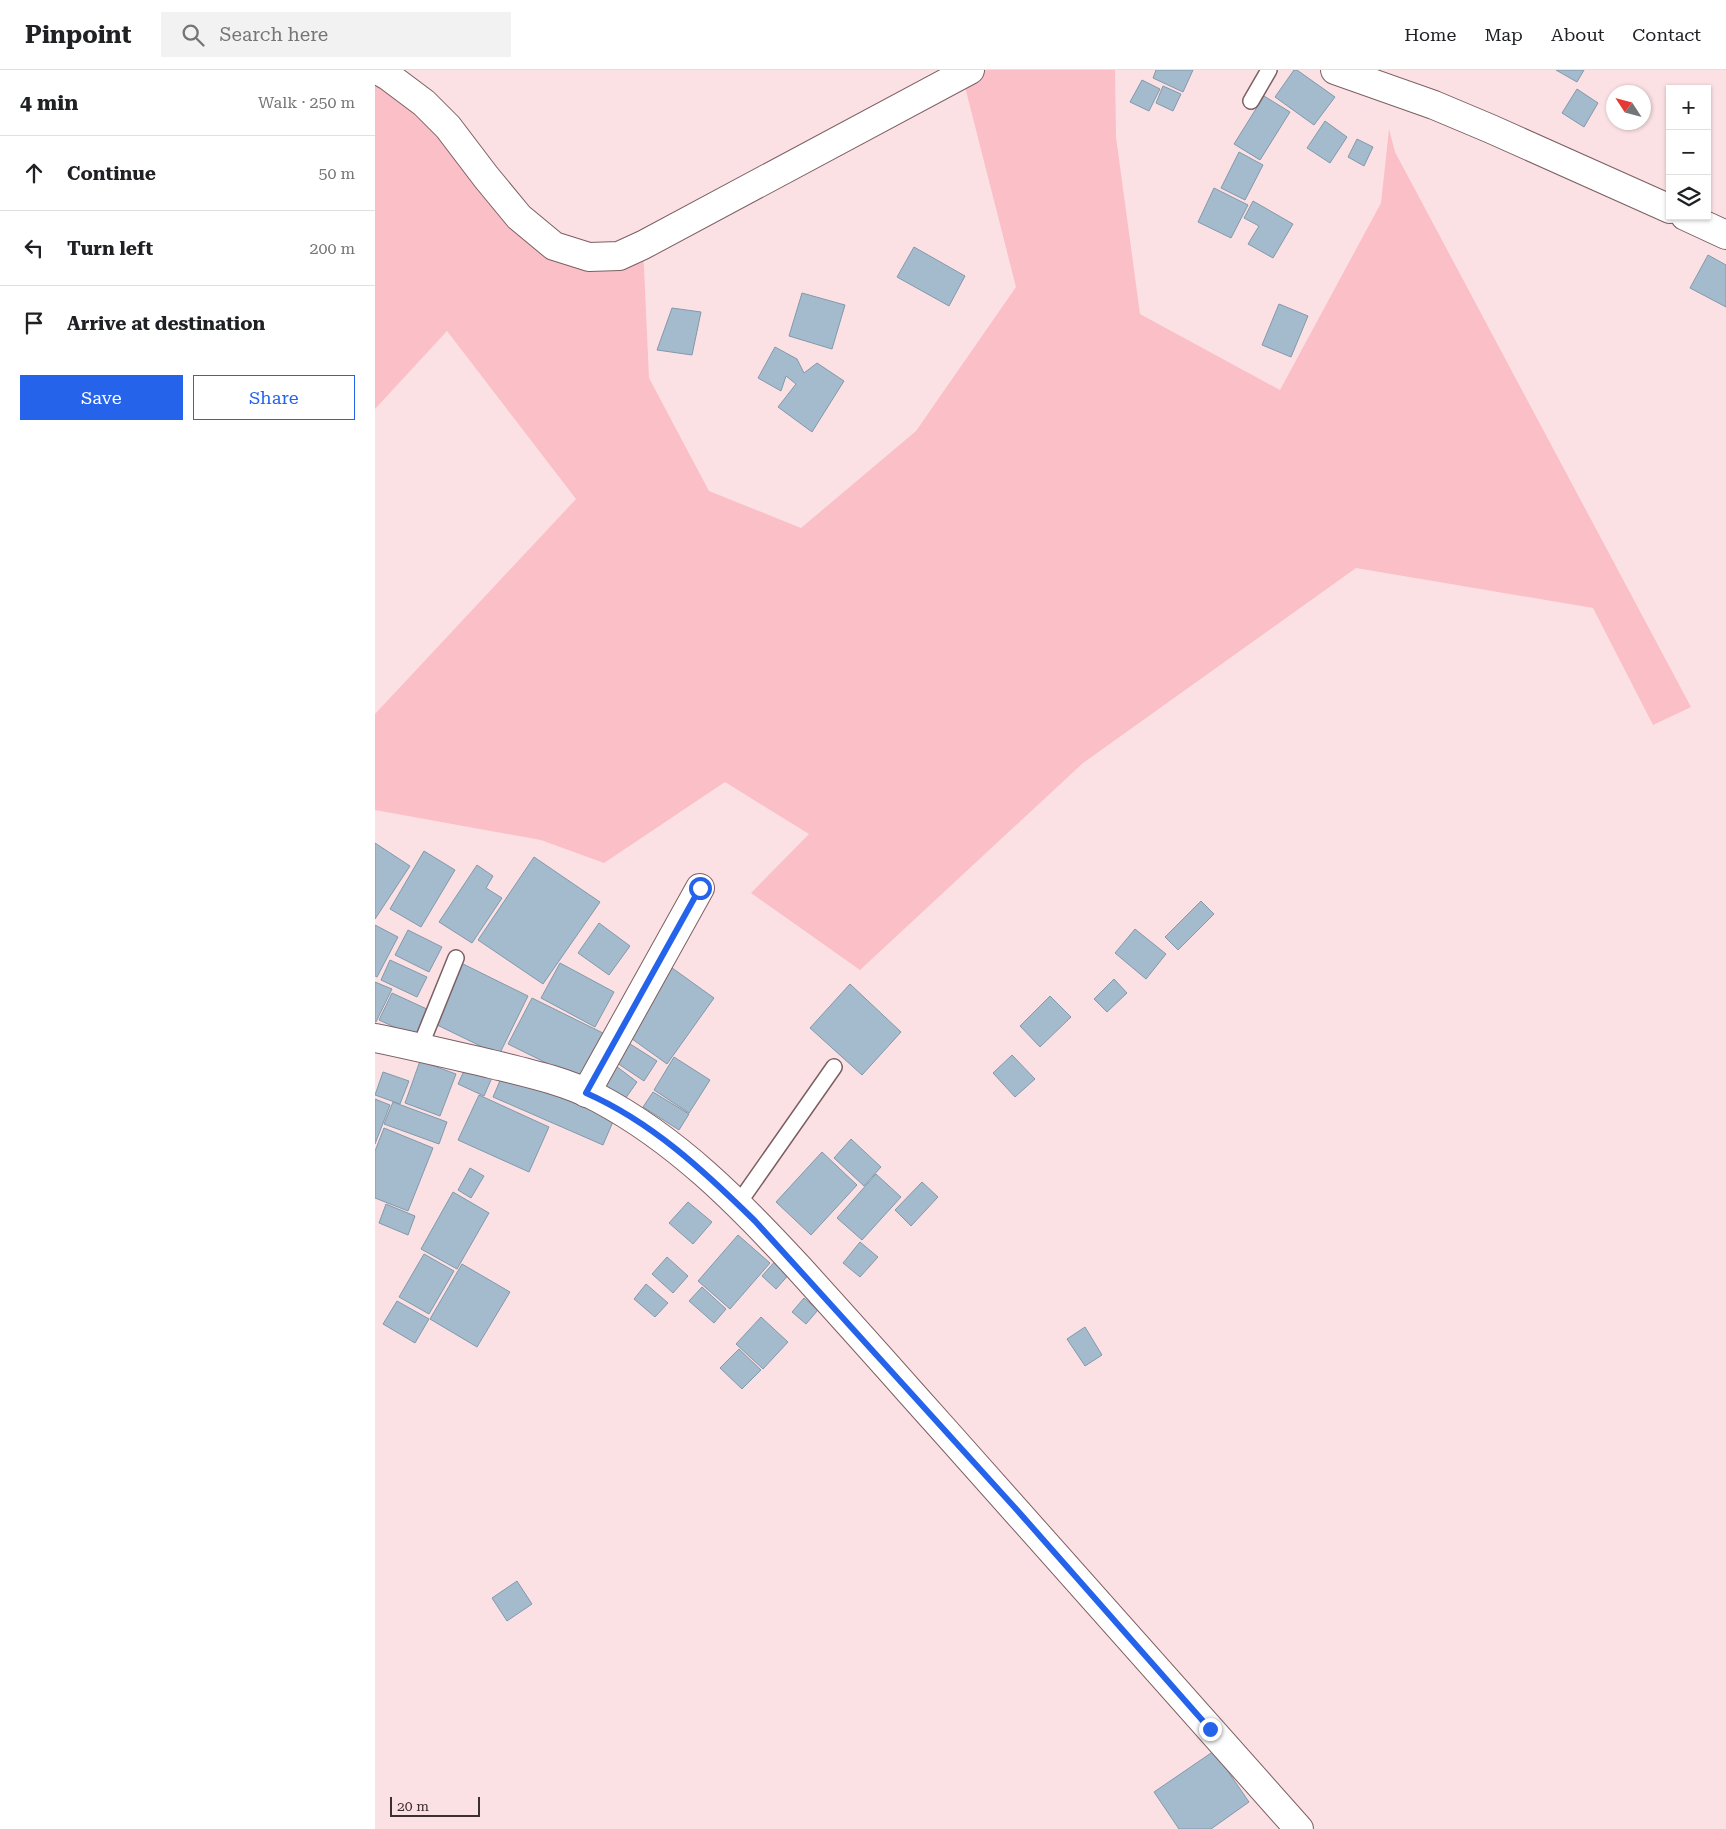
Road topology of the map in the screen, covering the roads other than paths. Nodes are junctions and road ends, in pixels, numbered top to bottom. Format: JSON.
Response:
{"nodes":[{"id":1,"x":377,"y":70,"type":"edge"},
{"id":2,"x":970,"y":70,"type":"edge"},
{"id":3,"x":1269,"y":70,"type":"edge"},
{"id":4,"x":1335,"y":70,"type":"edge"},
{"id":5,"x":1251,"y":101,"type":"dead end"},
{"id":6,"x":1666,"y":207,"type":"edge"},
{"id":7,"x":1694,"y":220,"type":"edge"},
{"id":8,"x":1726,"y":235,"type":"edge"},
{"id":9,"x":700,"y":888,"type":"dead end"},
{"id":10,"x":456,"y":958,"type":"dead end"},
{"id":11,"x":375,"y":1038,"type":"edge"},
{"id":12,"x":419,"y":1047,"type":"junction"},
{"id":13,"x":834,"y":1067,"type":"dead end"},
{"id":14,"x":586,"y":1093,"type":"junction"},
{"id":15,"x":738,"y":1204,"type":"junction"},
{"id":16,"x":1299,"y":1829,"type":"edge"}],
"edges":[{"from":1,"to":2,"type":"street"},
{"from":3,"to":5,"type":"lane"},
{"from":4,"to":6,"type":"street"},
{"from":7,"to":8,"type":"street"},
{"from":9,"to":14,"type":"street"},
{"from":10,"to":12,"type":"lane"},
{"from":11,"to":12,"type":"street"},
{"from":12,"to":14,"type":"street"},
{"from":13,"to":15,"type":"lane"},
{"from":14,"to":15,"type":"street"},
{"from":15,"to":16,"type":"street"}]}
